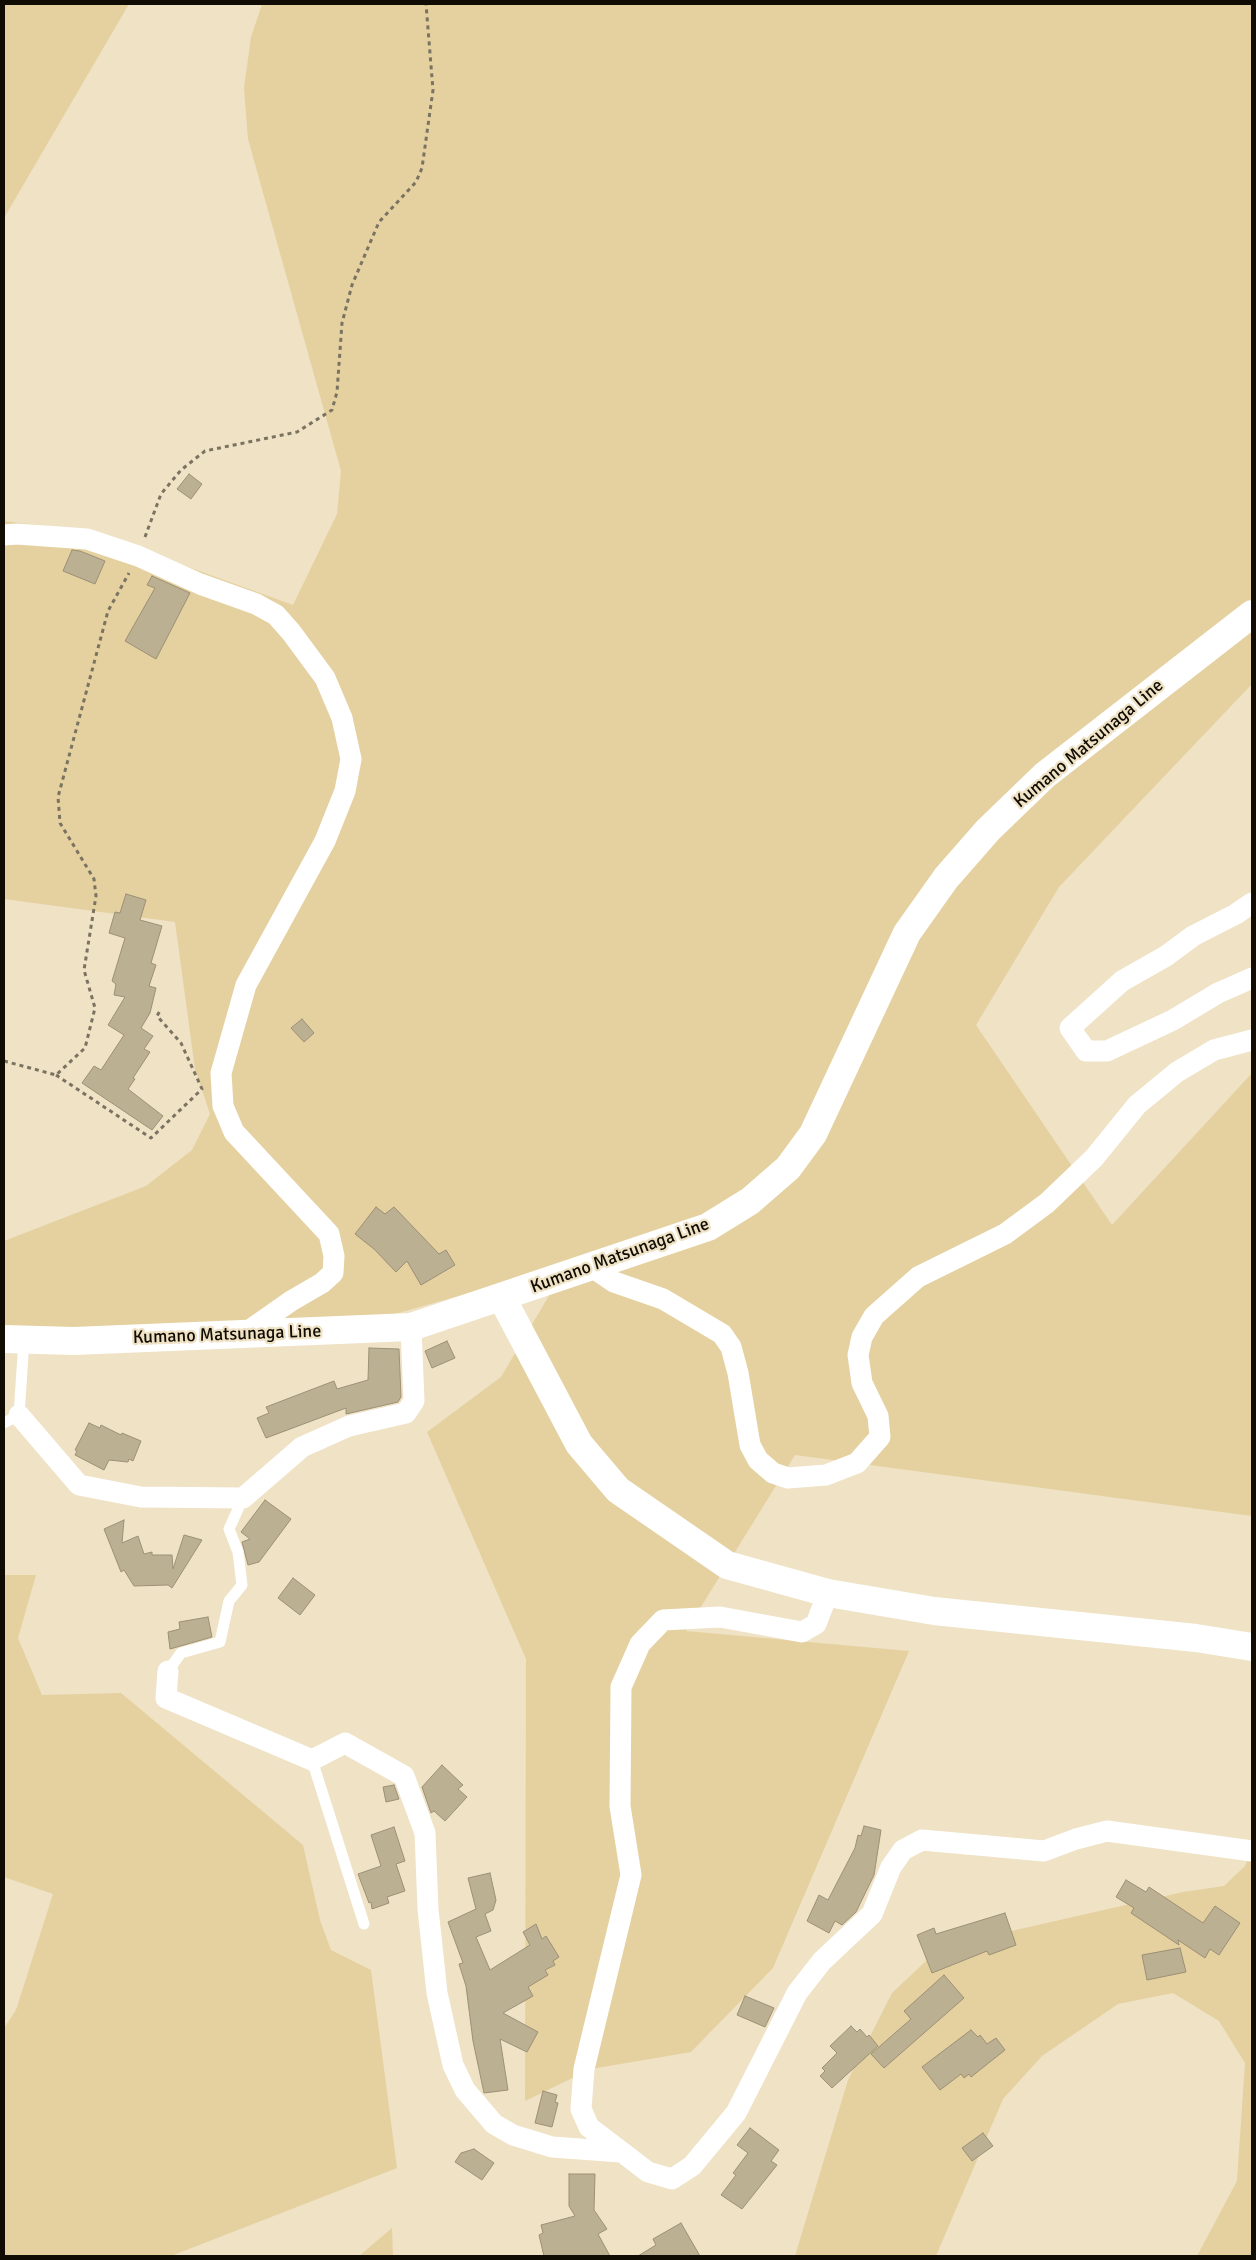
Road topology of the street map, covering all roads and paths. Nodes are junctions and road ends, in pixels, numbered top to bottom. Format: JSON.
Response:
{"nodes":[{"id":1,"x":426,"y":4,"type":"edge"},
{"id":2,"x":148,"y":528,"type":"dead end"},
{"id":3,"x":4,"y":535,"type":"edge"},
{"id":4,"x":138,"y":556,"type":"junction"},
{"id":5,"x":1252,"y":614,"type":"edge"},
{"id":6,"x":1252,"y":903,"type":"edge"},
{"id":7,"x":1252,"y":978,"type":"edge"},
{"id":8,"x":161,"y":1010,"type":"dead end"},
{"id":9,"x":1252,"y":1040,"type":"edge"},
{"id":10,"x":4,"y":1061,"type":"edge"},
{"id":11,"x":56,"y":1075,"type":"junction"},
{"id":12,"x":592,"y":1267,"type":"junction"},
{"id":13,"x":502,"y":1298,"type":"junction"},
{"id":14,"x":411,"y":1327,"type":"junction"},
{"id":15,"x":244,"y":1334,"type":"junction"},
{"id":16,"x":14,"y":1339,"type":"edge"},
{"id":17,"x":12,"y":1419,"type":"edge"},
{"id":18,"x":243,"y":1498,"type":"junction"},
{"id":19,"x":828,"y":1593,"type":"junction"},
{"id":20,"x":1252,"y":1647,"type":"edge"},
{"id":21,"x":168,"y":1671,"type":"joint"},
{"id":22,"x":312,"y":1760,"type":"junction"},
{"id":23,"x":1252,"y":1851,"type":"edge"},
{"id":24,"x":364,"y":1924,"type":"dead end"},
{"id":25,"x":621,"y":2152,"type":"junction"}],
"edges":[{"from":1,"to":2,"type":"path"},
{"from":3,"to":4,"type":"street"},
{"from":4,"to":11,"type":"path"},
{"from":4,"to":15,"type":"street"},
{"from":5,"to":12,"type":"main road","name":"Kumano Matsunaga Line"},
{"from":6,"to":7,"type":"street"},
{"from":8,"to":11,"type":"path"},
{"from":9,"to":12,"type":"street"},
{"from":10,"to":11,"type":"path"},
{"from":12,"to":13,"type":"main road","name":"Kumano Matsunaga Line"},
{"from":13,"to":14,"type":"main road","name":"Kumano Matsunaga Line"},
{"from":13,"to":19,"type":"main road"},
{"from":14,"to":15,"type":"main road","name":"Kumano Matsunaga Line"},
{"from":14,"to":18,"type":"street"},
{"from":15,"to":16,"type":"main road","name":"Kumano Matsunaga Line"},
{"from":16,"to":17,"type":"lane"},
{"from":17,"to":18,"type":"street"},
{"from":18,"to":21,"type":"lane"},
{"from":19,"to":20,"type":"main road"},
{"from":19,"to":25,"type":"street"},
{"from":21,"to":22,"type":"street"},
{"from":22,"to":24,"type":"lane"},
{"from":22,"to":25,"type":"street"},
{"from":23,"to":25,"type":"street"}]}
